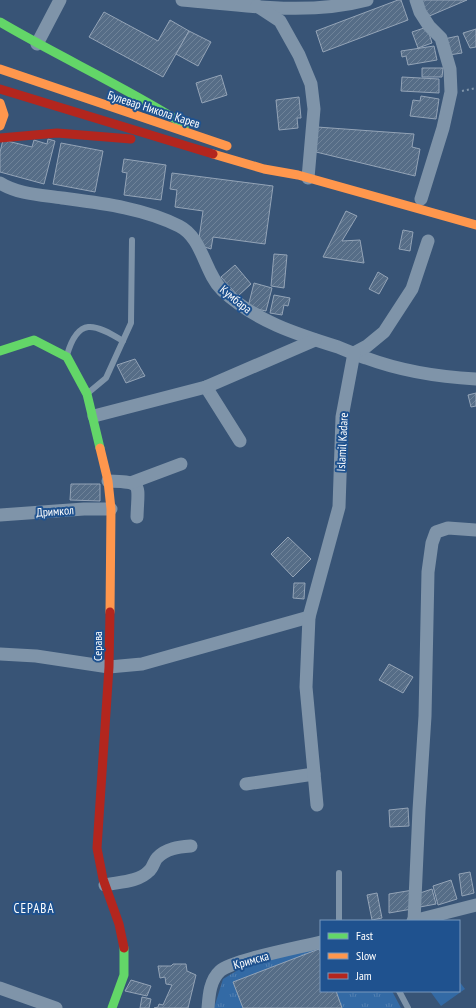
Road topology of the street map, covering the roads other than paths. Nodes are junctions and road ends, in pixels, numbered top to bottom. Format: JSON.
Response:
{"nodes":[{"id":1,"x":60,"y":0,"type":"edge"},
{"id":2,"x":182,"y":0,"type":"edge"},
{"id":3,"x":367,"y":0,"type":"edge"},
{"id":4,"x":416,"y":0,"type":"edge"},
{"id":5,"x":258,"y":3,"type":"edge"},
{"id":6,"x":0,"y":22,"type":"edge"},
{"id":7,"x":37,"y":44,"type":"junction"},
{"id":8,"x":0,"y":69,"type":"edge"},
{"id":9,"x":0,"y":89,"type":"edge"},
{"id":10,"x":0,"y":103,"type":"edge"},
{"id":11,"x":0,"y":126,"type":"edge"},
{"id":12,"x":0,"y":138,"type":"edge"},
{"id":13,"x":206,"y":138,"type":"junction"},
{"id":14,"x":233,"y":148,"type":"dead end"},
{"id":15,"x":203,"y":150,"type":"junction"},
{"id":16,"x":268,"y":160,"type":"dead end"},
{"id":17,"x":303,"y":176,"type":"junction"},
{"id":18,"x":0,"y":183,"type":"edge"},
{"id":19,"x":421,"y":198,"type":"dead end"},
{"id":20,"x":476,"y":225,"type":"edge"},
{"id":21,"x":132,"y":240,"type":"dead end"},
{"id":22,"x":428,"y":241,"type":"dead end"},
{"id":23,"x":123,"y":340,"type":"junction"},
{"id":24,"x":315,"y":340,"type":"junction"},
{"id":25,"x":0,"y":351,"type":"edge"},
{"id":26,"x":354,"y":353,"type":"junction"},
{"id":27,"x":67,"y":357,"type":"junction"},
{"id":28,"x":476,"y":379,"type":"edge"},
{"id":29,"x":206,"y":386,"type":"junction"},
{"id":30,"x":87,"y":394,"type":"junction"},
{"id":31,"x":94,"y":416,"type":"junction"},
{"id":32,"x":240,"y":441,"type":"dead end"},
{"id":33,"x":181,"y":464,"type":"dead end"},
{"id":34,"x":108,"y":481,"type":"junction"},
{"id":35,"x":133,"y":482,"type":"junction"},
{"id":36,"x":111,"y":509,"type":"junction"},
{"id":37,"x":0,"y":515,"type":"edge"},
{"id":38,"x":137,"y":517,"type":"dead end"},
{"id":39,"x":476,"y":530,"type":"edge"},
{"id":40,"x":309,"y":617,"type":"junction"},
{"id":41,"x":0,"y":654,"type":"edge"},
{"id":42,"x":108,"y":667,"type":"junction"},
{"id":43,"x":314,"y":774,"type":"junction"},
{"id":44,"x":246,"y":784,"type":"dead end"},
{"id":45,"x":317,"y":805,"type":"dead end"},
{"id":46,"x":191,"y":846,"type":"dead end"},
{"id":47,"x":339,"y":873,"type":"dead end"},
{"id":48,"x":105,"y":885,"type":"junction"},
{"id":49,"x":476,"y":905,"type":"edge"},
{"id":50,"x":339,"y":920,"type":"edge"},
{"id":51,"x":414,"y":920,"type":"edge"},
{"id":52,"x":418,"y":920,"type":"edge"},
{"id":53,"x":320,"y":942,"type":"edge"},
{"id":54,"x":0,"y":988,"type":"edge"},
{"id":55,"x":400,"y":992,"type":"edge"},
{"id":56,"x":56,"y":1008,"type":"edge"},
{"id":57,"x":112,"y":1008,"type":"edge"},
{"id":58,"x":208,"y":1008,"type":"edge"},
{"id":59,"x":408,"y":1008,"type":"edge"}],
"edges":[{"from":1,"to":7,"type":"street"},
{"from":2,"to":5,"type":"street"},
{"from":3,"to":5,"type":"street"},
{"from":4,"to":19,"type":"street"},
{"from":5,"to":17,"type":"street"},
{"from":6,"to":7,"type":"street"},
{"from":7,"to":13,"type":"street"},
{"from":8,"to":13,"type":"street","name":"Булевар Никола Карев"},
{"from":9,"to":15,"type":"street","name":"Булевар Никола Карев"},
{"from":10,"to":11,"type":"street"},
{"from":12,"to":15,"type":"street"},
{"from":13,"to":14,"type":"street","name":"Булевар Никола Карев"},
{"from":15,"to":17,"type":"street","name":"Булевар Никола Карев"},
{"from":16,"to":17,"type":"street","name":"Булевар Никола Карев"},
{"from":17,"to":20,"type":"street","name":"Булевар Никола Карев"},
{"from":18,"to":24,"type":"street","name":"Кумбара"},
{"from":21,"to":23,"type":"lane"},
{"from":22,"to":26,"type":"street"},
{"from":23,"to":27,"type":"lane"},
{"from":23,"to":30,"type":"lane"},
{"from":24,"to":26,"type":"street","name":"Кумбара"},
{"from":24,"to":29,"type":"street"},
{"from":25,"to":27,"type":"street"},
{"from":26,"to":28,"type":"street","name":"Кумбара"},
{"from":26,"to":40,"type":"street","name":"Islamil Kadare"},
{"from":27,"to":30,"type":"street","name":"Серава"},
{"from":29,"to":31,"type":"street"},
{"from":29,"to":32,"type":"street"},
{"from":30,"to":31,"type":"street","name":"Серава"},
{"from":31,"to":34,"type":"street","name":"Серава"},
{"from":33,"to":35,"type":"street"},
{"from":34,"to":35,"type":"street"},
{"from":34,"to":36,"type":"street","name":"Серава"},
{"from":35,"to":38,"type":"street"},
{"from":36,"to":37,"type":"street","name":"Дримкол"},
{"from":36,"to":42,"type":"street","name":"Серава"},
{"from":39,"to":51,"type":"street"},
{"from":40,"to":42,"type":"street"},
{"from":40,"to":43,"type":"street","name":"Islamil Kadare"},
{"from":41,"to":42,"type":"street"},
{"from":42,"to":48,"type":"street","name":"Серава"},
{"from":43,"to":44,"type":"street"},
{"from":43,"to":45,"type":"street","name":"Islamil Kadare"},
{"from":46,"to":48,"type":"street"},
{"from":47,"to":50,"type":"lane"},
{"from":48,"to":57,"type":"street","name":"Серава"},
{"from":49,"to":52,"type":"street"},
{"from":53,"to":58,"type":"street","name":"Кримска"},
{"from":54,"to":56,"type":"street"},
{"from":55,"to":59,"type":"lane"}]}
